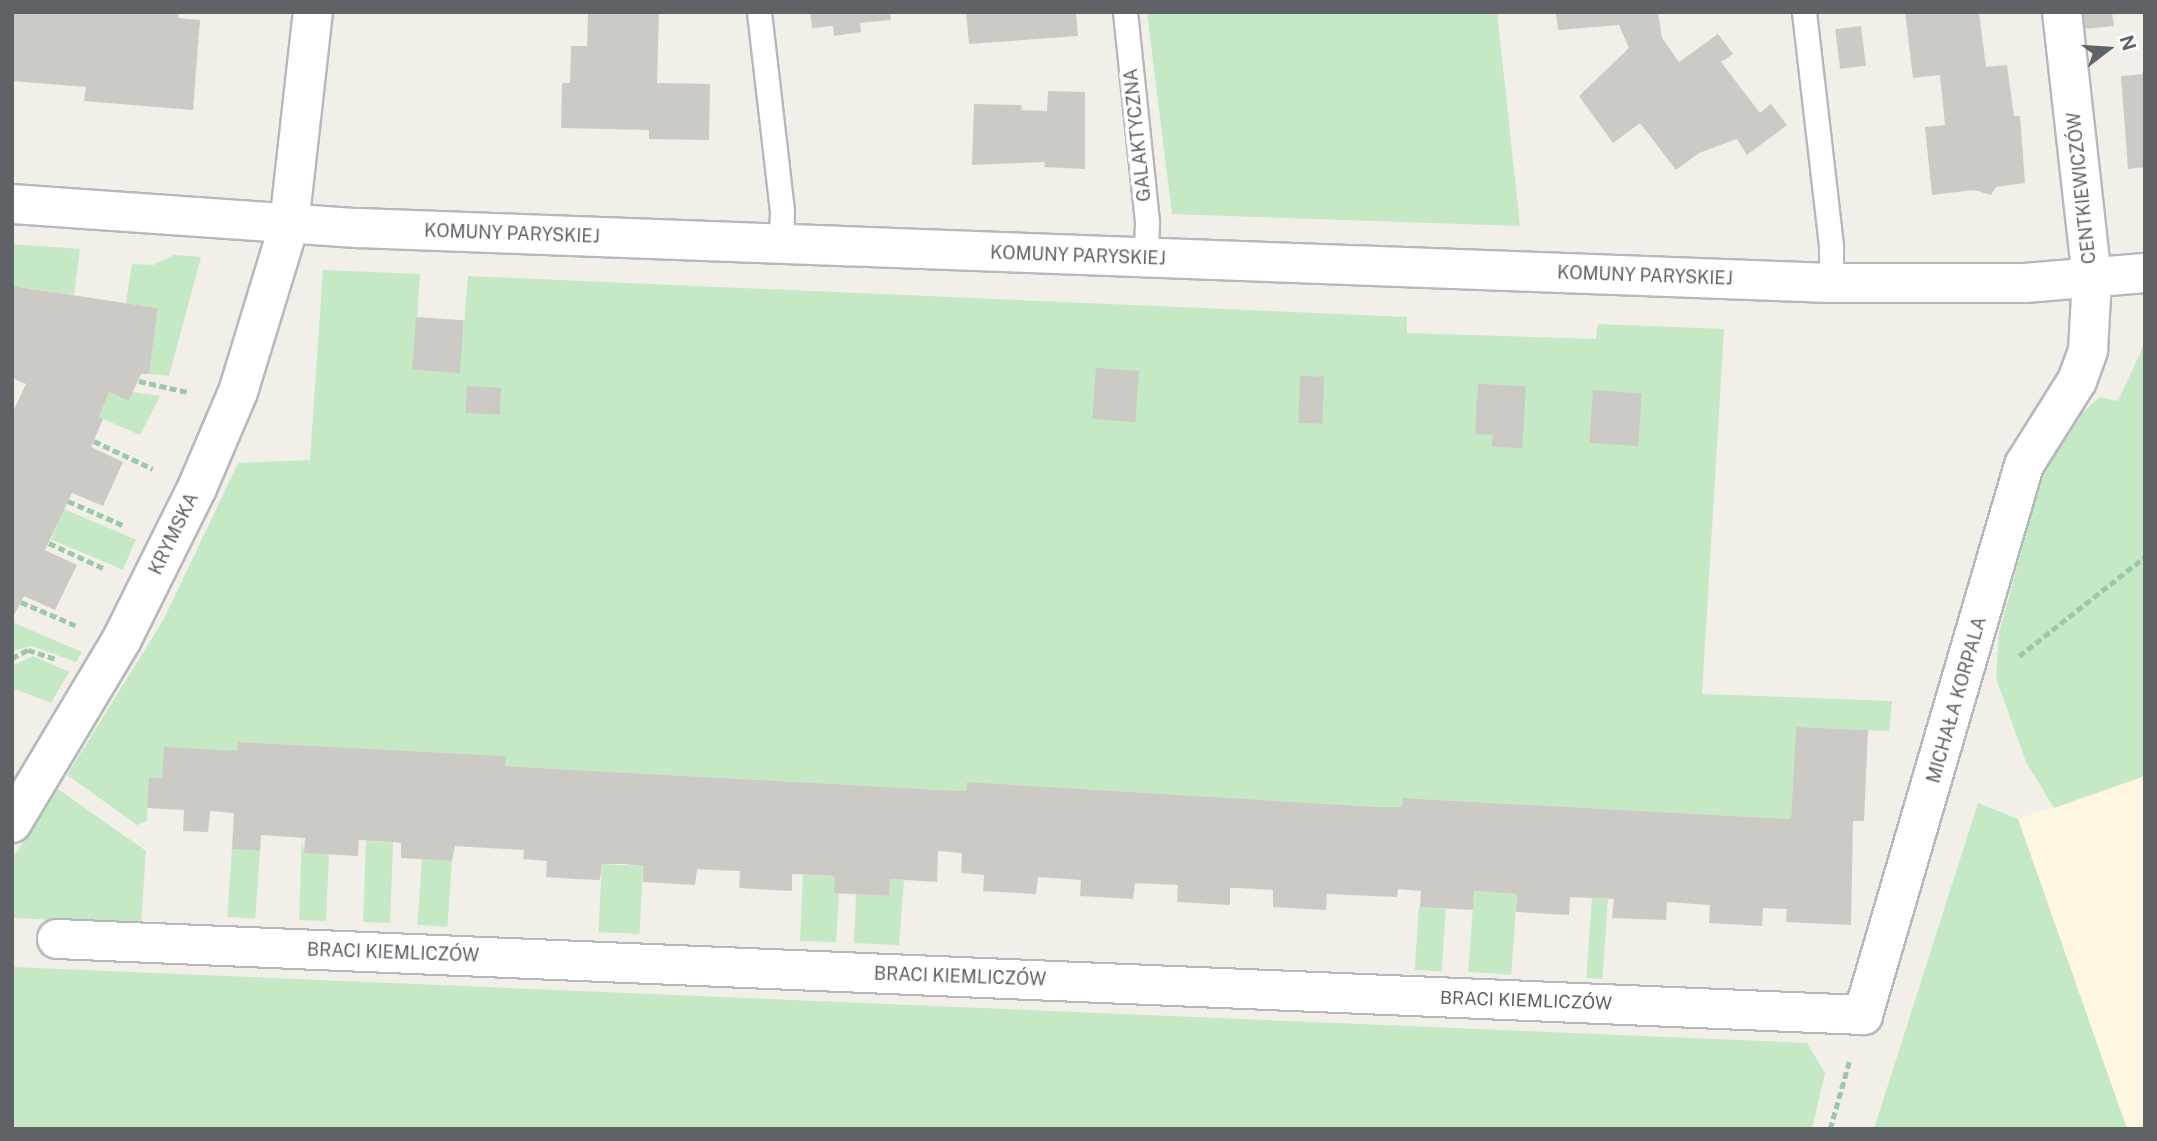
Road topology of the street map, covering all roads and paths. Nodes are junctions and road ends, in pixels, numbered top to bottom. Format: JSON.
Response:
{"nodes":[{"id":1,"x":313,"y":12,"type":"edge"},
{"id":2,"x":759,"y":12,"type":"edge"},
{"id":3,"x":1125,"y":12,"type":"edge"},
{"id":4,"x":1804,"y":12,"type":"edge"},
{"id":5,"x":2062,"y":12,"type":"edge"},
{"id":6,"x":12,"y":204,"type":"edge"},
{"id":7,"x":289,"y":225,"type":"junction"},
{"id":8,"x":781,"y":246,"type":"junction"},
{"id":9,"x":1146,"y":259,"type":"junction"},
{"id":10,"x":2145,"y":273,"type":"edge"},
{"id":11,"x":2092,"y":279,"type":"junction"},
{"id":12,"x":1831,"y":283,"type":"junction"},
{"id":13,"x":139,"y":380,"type":"dead end"},
{"id":14,"x":190,"y":393,"type":"dead end"},
{"id":15,"x":94,"y":441,"type":"dead end"},
{"id":16,"x":163,"y":474,"type":"dead end"},
{"id":17,"x":68,"y":502,"type":"dead end"},
{"id":18,"x":135,"y":530,"type":"dead end"},
{"id":19,"x":49,"y":543,"type":"dead end"},
{"id":20,"x":2145,"y":557,"type":"edge"},
{"id":21,"x":114,"y":573,"type":"dead end"},
{"id":22,"x":21,"y":602,"type":"dead end"},
{"id":23,"x":84,"y":629,"type":"dead end"},
{"id":24,"x":1973,"y":646,"type":"junction"},
{"id":25,"x":12,"y":659,"type":"edge"},
{"id":26,"x":60,"y":661,"type":"dead end"},
{"id":27,"x":12,"y":823,"type":"edge"},
{"id":28,"x":57,"y":939,"type":"dead end"},
{"id":29,"x":1863,"y":1015,"type":"junction"},
{"id":30,"x":1830,"y":1129,"type":"edge"}],
"edges":[{"from":1,"to":7,"type":"street","name":"KRYMSKA"},
{"from":2,"to":8,"type":"lane"},
{"from":3,"to":9,"type":"lane","name":"GALAKTYCZNA"},
{"from":4,"to":12,"type":"lane"},
{"from":5,"to":11,"type":"street","name":"CENTKIEWICZÓW"},
{"from":6,"to":7,"type":"street","name":"KOMUNY PARYSKIEJ"},
{"from":7,"to":8,"type":"street","name":"KOMUNY PARYSKIEJ"},
{"from":7,"to":27,"type":"street","name":"KRYMSKA"},
{"from":8,"to":9,"type":"street","name":"KOMUNY PARYSKIEJ"},
{"from":9,"to":12,"type":"street","name":"KOMUNY PARYSKIEJ"},
{"from":10,"to":11,"type":"street","name":"KOMUNY PARYSKIEJ"},
{"from":11,"to":12,"type":"street","name":"KOMUNY PARYSKIEJ"},
{"from":11,"to":24,"type":"street","name":"MICHAŁA KORPALA"},
{"from":13,"to":14,"type":"path"},
{"from":15,"to":16,"type":"path"},
{"from":17,"to":18,"type":"path"},
{"from":19,"to":21,"type":"path"},
{"from":20,"to":24,"type":"path"},
{"from":22,"to":23,"type":"path"},
{"from":24,"to":29,"type":"street","name":"MICHAŁA KORPALA"},
{"from":25,"to":26,"type":"path"},
{"from":28,"to":29,"type":"street","name":"BRACI KIEMLICZÓW"},
{"from":29,"to":30,"type":"path"}]}
